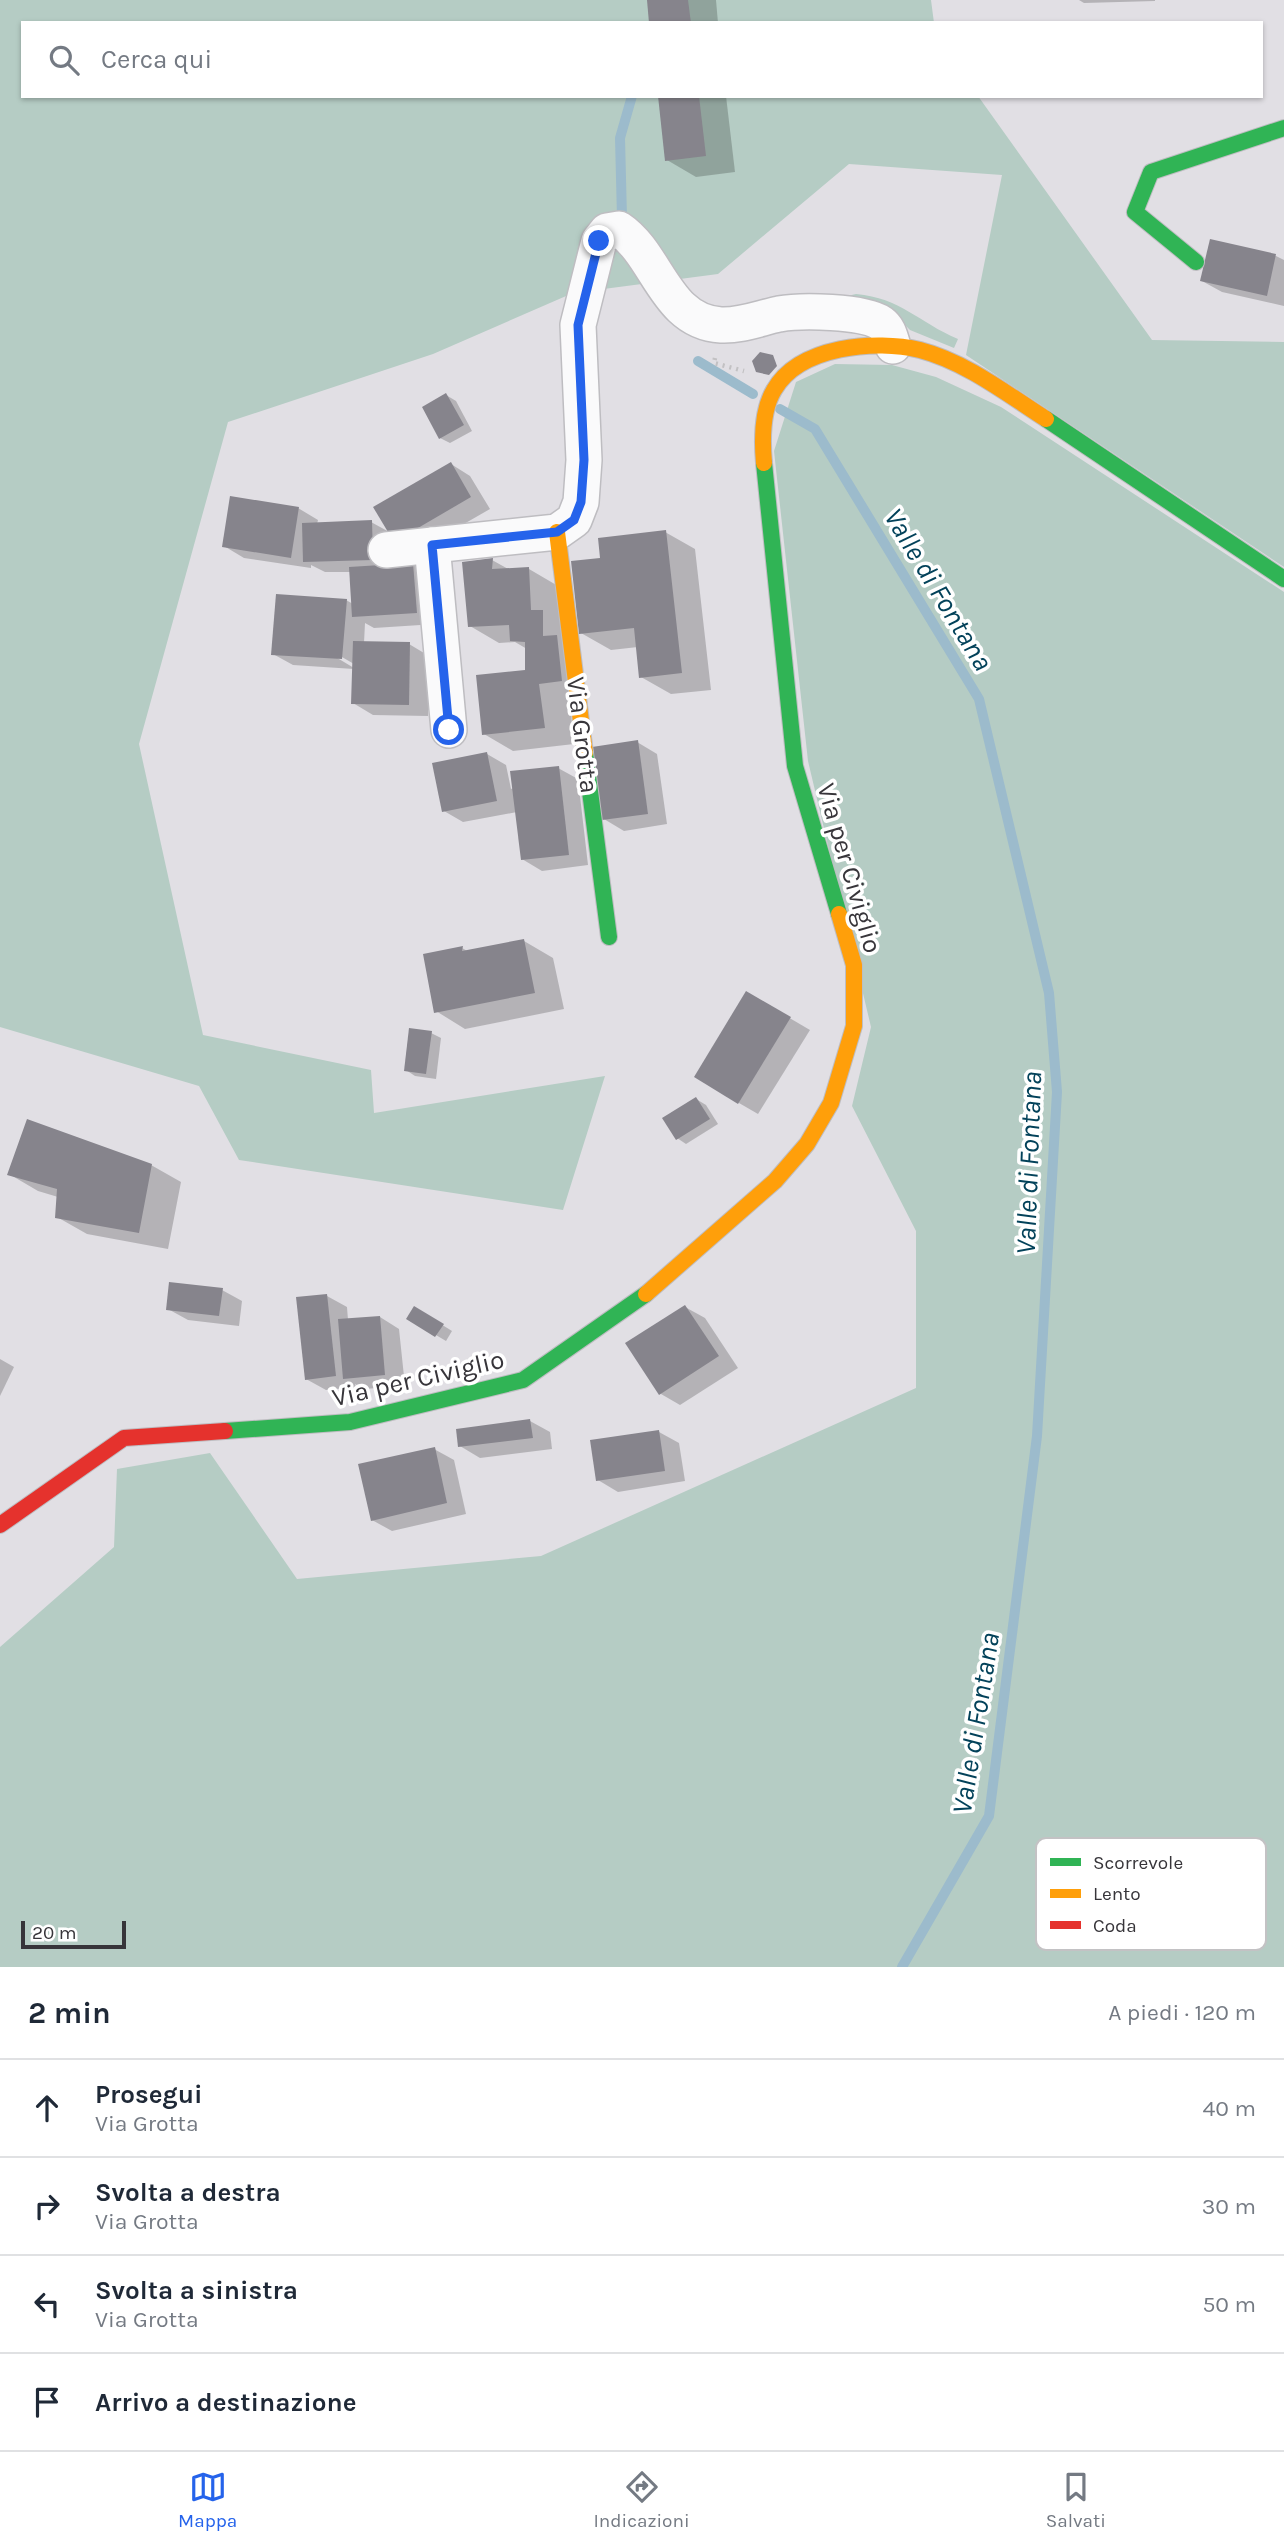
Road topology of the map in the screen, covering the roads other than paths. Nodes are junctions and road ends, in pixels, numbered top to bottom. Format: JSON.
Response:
{"nodes":[{"id":1,"x":1284,"y":128,"type":"edge"},
{"id":2,"x":1196,"y":262,"type":"dead end"},
{"id":3,"x":893,"y":346,"type":"junction"},
{"id":4,"x":557,"y":532,"type":"junction"},
{"id":5,"x":432,"y":545,"type":"junction"},
{"id":6,"x":386,"y":550,"type":"dead end"},
{"id":7,"x":1284,"y":579,"type":"edge"},
{"id":8,"x":449,"y":730,"type":"dead end"},
{"id":9,"x":609,"y":937,"type":"dead end"},
{"id":10,"x":0,"y":1525,"type":"edge"}],
"edges":[{"from":1,"to":2,"type":"street"},
{"from":3,"to":4,"type":"street"},
{"from":3,"to":7,"type":"street"},
{"from":3,"to":10,"type":"street","name":"Via per Civiglio"},
{"from":4,"to":5,"type":"street"},
{"from":4,"to":9,"type":"street","name":"Via Grotta"},
{"from":5,"to":6,"type":"street"},
{"from":5,"to":8,"type":"street"}]}
